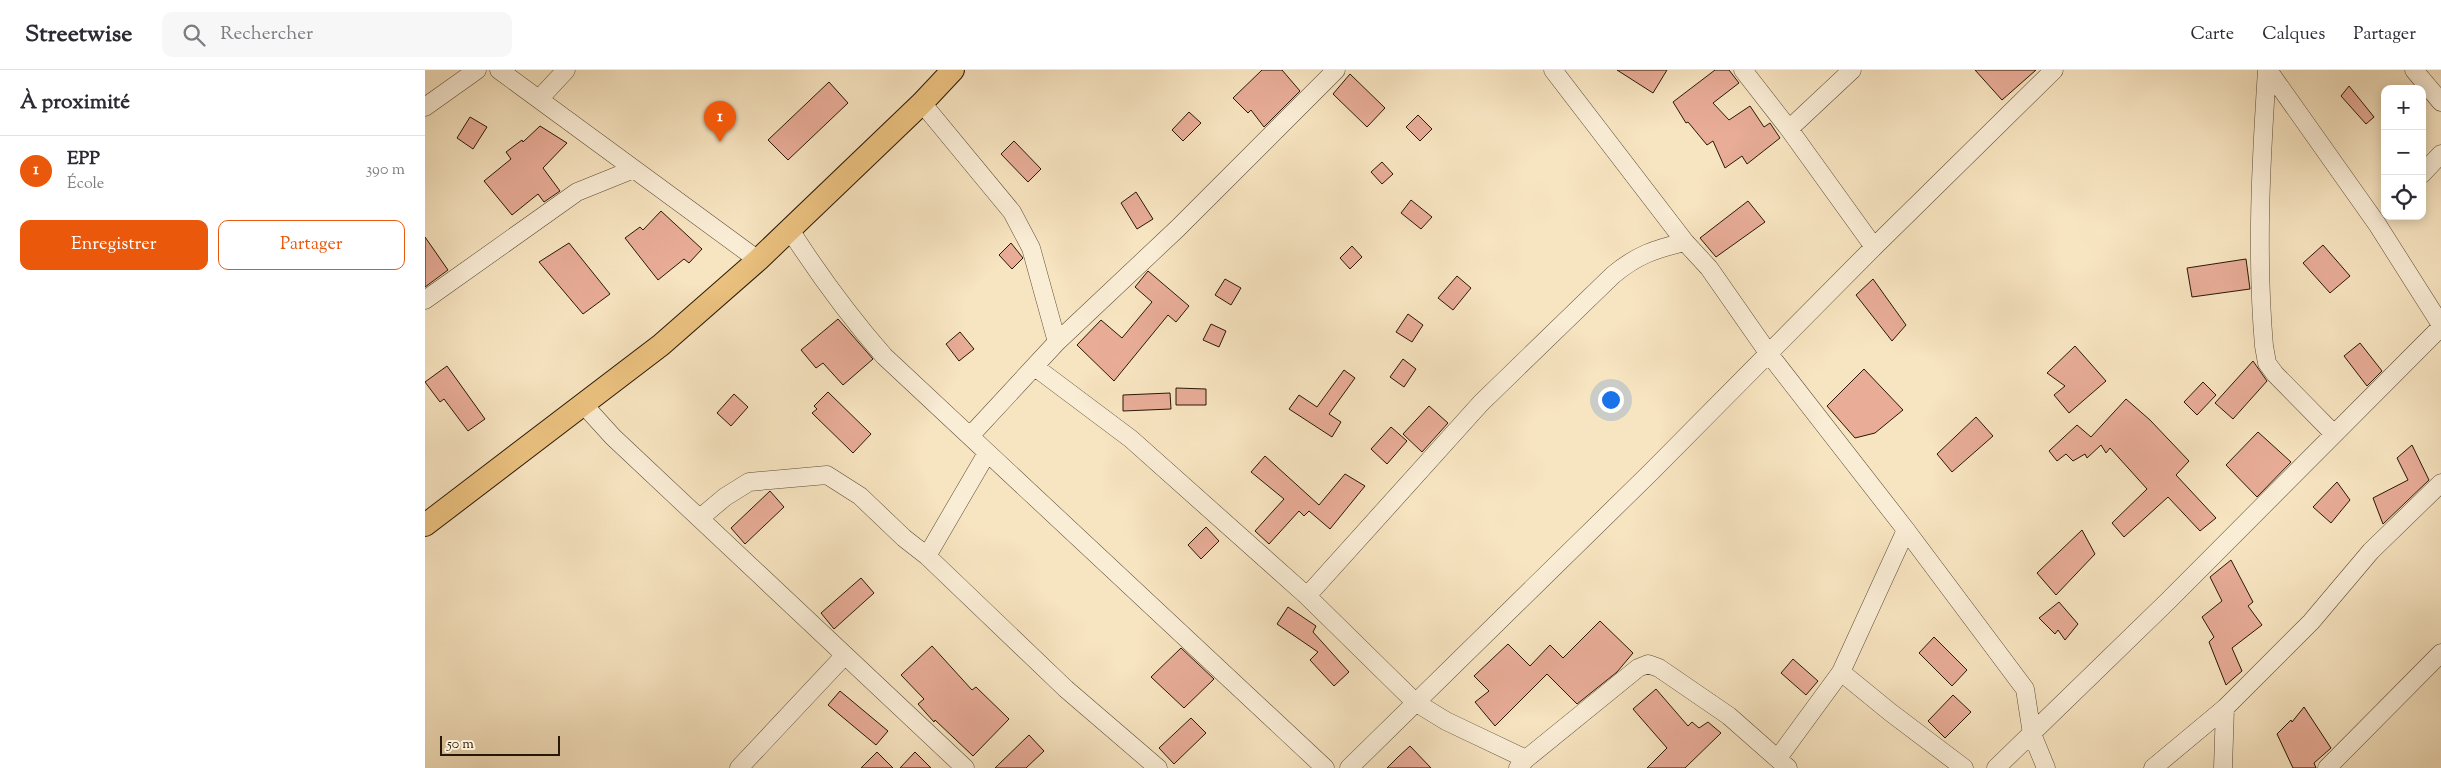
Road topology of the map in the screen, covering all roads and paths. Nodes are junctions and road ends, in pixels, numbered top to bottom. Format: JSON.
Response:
{"nodes":[{"id":1,"x":477,"y":70,"type":"edge"},
{"id":2,"x":499,"y":70,"type":"edge"},
{"id":3,"x":566,"y":70,"type":"edge"},
{"id":4,"x":953,"y":70,"type":"edge"},
{"id":5,"x":1335,"y":70,"type":"edge"},
{"id":6,"x":1553,"y":70,"type":"edge"},
{"id":7,"x":1743,"y":70,"type":"edge"},
{"id":8,"x":1852,"y":70,"type":"edge"},
{"id":9,"x":2054,"y":70,"type":"edge"},
{"id":10,"x":2268,"y":70,"type":"edge"},
{"id":11,"x":2417,"y":72,"type":"edge"},
{"id":12,"x":539,"y":99,"type":"junction"},
{"id":13,"x":2441,"y":102,"type":"edge"},
{"id":14,"x":922,"y":103,"type":"junction"},
{"id":15,"x":425,"y":107,"type":"edge"},
{"id":16,"x":1789,"y":129,"type":"junction"},
{"id":17,"x":2441,"y":154,"type":"edge"},
{"id":18,"x":634,"y":169,"type":"junction"},
{"id":19,"x":2426,"y":170,"type":"edge"},
{"id":20,"x":2381,"y":220,"type":"edge"},
{"id":21,"x":790,"y":230,"type":"junction"},
{"id":22,"x":1685,"y":242,"type":"junction"},
{"id":23,"x":1874,"y":247,"type":"junction"},
{"id":24,"x":758,"y":260,"type":"junction"},
{"id":25,"x":425,"y":300,"type":"edge"},
{"id":26,"x":2441,"y":326,"type":"edge"},
{"id":27,"x":1057,"y":342,"type":"junction"},
{"id":28,"x":1769,"y":354,"type":"junction"},
{"id":29,"x":1035,"y":367,"type":"junction"},
{"id":30,"x":583,"y":404,"type":"junction"},
{"id":31,"x":2334,"y":434,"type":"junction"},
{"id":32,"x":970,"y":436,"type":"junction"},
{"id":33,"x":987,"y":453,"type":"junction"},
{"id":34,"x":2441,"y":483,"type":"edge"},
{"id":35,"x":700,"y":518,"type":"junction"},
{"id":36,"x":425,"y":526,"type":"edge"},
{"id":37,"x":1906,"y":530,"type":"junction"},
{"id":38,"x":927,"y":556,"type":"junction"},
{"id":39,"x":1307,"y":596,"type":"junction"},
{"id":40,"x":2441,"y":653,"type":"edge"},
{"id":41,"x":845,"y":655,"type":"junction"},
{"id":42,"x":1841,"y":672,"type":"junction"},
{"id":43,"x":1415,"y":702,"type":"junction"},
{"id":44,"x":2225,"y":708,"type":"junction"},
{"id":45,"x":2032,"y":734,"type":"junction"},
{"id":46,"x":1783,"y":763,"type":"edge"},
{"id":47,"x":1522,"y":764,"type":"edge"},
{"id":48,"x":960,"y":766,"type":"edge"},
{"id":49,"x":739,"y":768,"type":"edge"},
{"id":50,"x":1158,"y":768,"type":"edge"},
{"id":51,"x":1325,"y":768,"type":"edge"},
{"id":52,"x":1349,"y":768,"type":"edge"},
{"id":53,"x":1965,"y":768,"type":"edge"},
{"id":54,"x":1996,"y":768,"type":"edge"},
{"id":55,"x":2046,"y":768,"type":"edge"},
{"id":56,"x":2153,"y":768,"type":"edge"},
{"id":57,"x":2223,"y":768,"type":"edge"},
{"id":58,"x":2327,"y":768,"type":"edge"}],
"edges":[{"from":1,"to":15,"type":"street"},
{"from":2,"to":12,"type":"street"},
{"from":3,"to":12,"type":"street"},
{"from":4,"to":14,"type":"main road"},
{"from":5,"to":27,"type":"street"},
{"from":6,"to":22,"type":"street"},
{"from":7,"to":16,"type":"street"},
{"from":8,"to":16,"type":"street"},
{"from":9,"to":23,"type":"street"},
{"from":10,"to":20,"type":"street"},
{"from":10,"to":31,"type":"street"},
{"from":11,"to":13,"type":"street"},
{"from":12,"to":18,"type":"street"},
{"from":14,"to":21,"type":"main road"},
{"from":14,"to":27,"type":"street"},
{"from":16,"to":23,"type":"street"},
{"from":17,"to":19,"type":"street"},
{"from":18,"to":24,"type":"street"},
{"from":18,"to":25,"type":"street"},
{"from":20,"to":26,"type":"street"},
{"from":21,"to":24,"type":"main road"},
{"from":21,"to":32,"type":"street"},
{"from":22,"to":28,"type":"street"},
{"from":22,"to":39,"type":"street"},
{"from":23,"to":28,"type":"street"},
{"from":24,"to":30,"type":"main road"},
{"from":26,"to":31,"type":"street"},
{"from":27,"to":29,"type":"street"},
{"from":28,"to":37,"type":"street"},
{"from":28,"to":43,"type":"street"},
{"from":29,"to":32,"type":"street"},
{"from":29,"to":39,"type":"street"},
{"from":30,"to":35,"type":"street"},
{"from":30,"to":36,"type":"main road"},
{"from":31,"to":45,"type":"street"},
{"from":32,"to":33,"type":"street"},
{"from":33,"to":38,"type":"street"},
{"from":33,"to":51,"type":"street"},
{"from":34,"to":44,"type":"street"},
{"from":35,"to":38,"type":"street"},
{"from":35,"to":41,"type":"street"},
{"from":37,"to":42,"type":"street"},
{"from":37,"to":45,"type":"street"},
{"from":38,"to":50,"type":"street"},
{"from":39,"to":43,"type":"street"},
{"from":40,"to":58,"type":"street"},
{"from":41,"to":48,"type":"street"},
{"from":41,"to":49,"type":"street"},
{"from":42,"to":46,"type":"street"},
{"from":42,"to":53,"type":"street"},
{"from":43,"to":47,"type":"street"},
{"from":43,"to":52,"type":"street"},
{"from":44,"to":56,"type":"street"},
{"from":44,"to":57,"type":"street"},
{"from":45,"to":54,"type":"street"},
{"from":45,"to":55,"type":"street"},
{"from":46,"to":47,"type":"street"}]}
